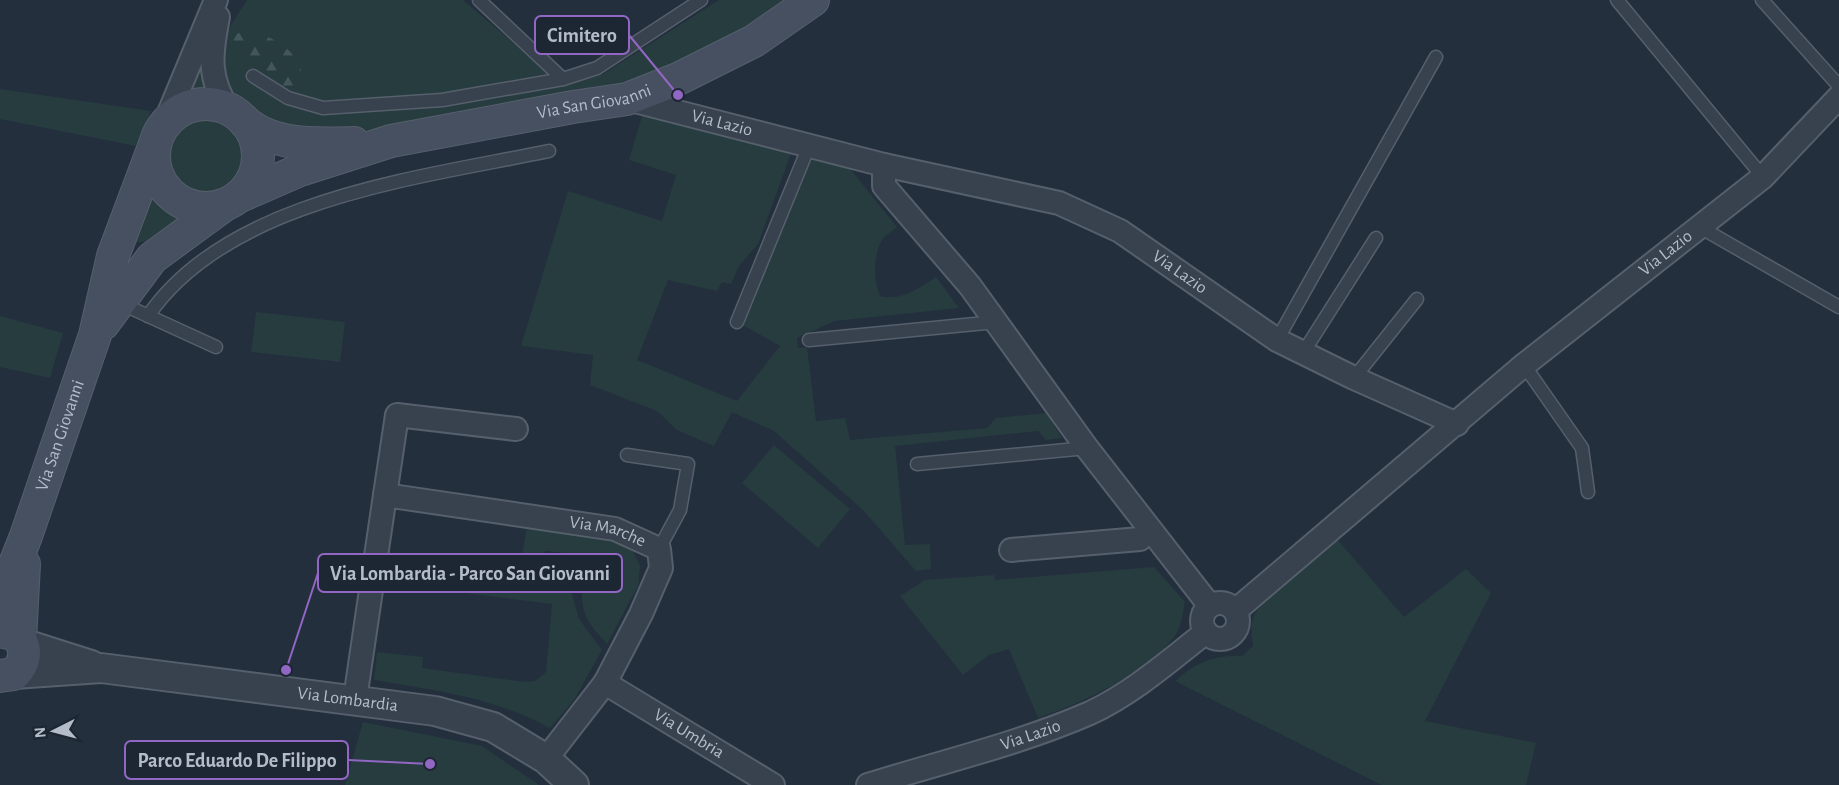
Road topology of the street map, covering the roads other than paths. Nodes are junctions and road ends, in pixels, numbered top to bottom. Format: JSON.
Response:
{"nodes":[{"id":1,"x":216,"y":0,"type":"edge"},
{"id":2,"x":221,"y":0,"type":"edge"},
{"id":3,"x":479,"y":0,"type":"edge"},
{"id":4,"x":701,"y":0,"type":"edge"},
{"id":5,"x":813,"y":0,"type":"edge"},
{"id":6,"x":1617,"y":0,"type":"edge"},
{"id":7,"x":1762,"y":0,"type":"edge"},
{"id":8,"x":1436,"y":57,"type":"dead end"},
{"id":9,"x":253,"y":76,"type":"dead end"},
{"id":10,"x":563,"y":79,"type":"junction"},
{"id":11,"x":1839,"y":86,"type":"edge"},
{"id":12,"x":1839,"y":97,"type":"edge"},
{"id":13,"x":627,"y":99,"type":"junction"},
{"id":14,"x":237,"y":116,"type":"junction"},
{"id":15,"x":159,"y":134,"type":"junction"},
{"id":16,"x":391,"y":141,"type":"junction"},
{"id":17,"x":809,"y":146,"type":"junction"},
{"id":18,"x":549,"y":151,"type":"dead end"},
{"id":19,"x":884,"y":165,"type":"junction"},
{"id":20,"x":1764,"y":177,"type":"junction"},
{"id":21,"x":231,"y":201,"type":"junction"},
{"id":22,"x":1698,"y":226,"type":"junction"},
{"id":23,"x":1376,"y":238,"type":"dead end"},
{"id":24,"x":165,"y":248,"type":"junction"},
{"id":25,"x":116,"y":249,"type":"junction"},
{"id":26,"x":1417,"y":299,"type":"dead end"},
{"id":27,"x":119,"y":303,"type":"junction"},
{"id":28,"x":1839,"y":307,"type":"edge"},
{"id":29,"x":148,"y":316,"type":"junction"},
{"id":30,"x":737,"y":322,"type":"dead end"},
{"id":31,"x":996,"y":322,"type":"junction"},
{"id":32,"x":95,"y":335,"type":"junction"},
{"id":33,"x":809,"y":340,"type":"dead end"},
{"id":34,"x":1277,"y":340,"type":"junction"},
{"id":35,"x":216,"y":347,"type":"dead end"},
{"id":36,"x":1304,"y":353,"type":"junction"},
{"id":37,"x":1524,"y":365,"type":"junction"},
{"id":38,"x":1354,"y":378,"type":"junction"},
{"id":39,"x":1457,"y":424,"type":"junction"},
{"id":40,"x":516,"y":429,"type":"dead end"},
{"id":41,"x":1088,"y":447,"type":"junction"},
{"id":42,"x":627,"y":454,"type":"dead end"},
{"id":43,"x":917,"y":464,"type":"dead end"},
{"id":44,"x":1588,"y":492,"type":"dead end"},
{"id":45,"x":385,"y":495,"type":"junction"},
{"id":46,"x":1150,"y":530,"type":"junction"},
{"id":47,"x":26,"y":536,"type":"junction"},
{"id":48,"x":659,"y":549,"type":"junction"},
{"id":49,"x":1011,"y":550,"type":"dead end"},
{"id":50,"x":0,"y":602,"type":"edge"},
{"id":51,"x":1210,"y":606,"type":"junction"},
{"id":52,"x":1235,"y":610,"type":"junction"},
{"id":53,"x":1206,"y":632,"type":"junction"},
{"id":54,"x":14,"y":638,"type":"edge"},
{"id":55,"x":101,"y":668,"type":"junction"},
{"id":56,"x":6,"y":678,"type":"edge"},
{"id":57,"x":605,"y":682,"type":"junction"},
{"id":58,"x":355,"y":699,"type":"junction"},
{"id":59,"x":546,"y":759,"type":"junction"},
{"id":60,"x":574,"y":785,"type":"edge"},
{"id":61,"x":773,"y":785,"type":"edge"},
{"id":62,"x":868,"y":785,"type":"edge"}],
"edges":[{"from":1,"to":15,"type":"street"},
{"from":2,"to":14,"type":"street"},
{"from":3,"to":10,"type":"lane"},
{"from":4,"to":10,"type":"lane"},
{"from":5,"to":13,"type":"main road","name":"Via San Giovanni"},
{"from":6,"to":20,"type":"lane"},
{"from":7,"to":11,"type":"lane"},
{"from":8,"to":34,"type":"lane"},
{"from":9,"to":10,"type":"lane"},
{"from":12,"to":20,"type":"street","name":"Via Lazio"},
{"from":13,"to":16,"type":"main road","name":"Via San Giovanni"},
{"from":13,"to":17,"type":"street","name":"Via Lazio"},
{"from":14,"to":15,"type":"main road"},
{"from":14,"to":16,"type":"main road","name":"Via San Giovanni"},
{"from":14,"to":21,"type":"main road"},
{"from":15,"to":21,"type":"main road"},
{"from":15,"to":25,"type":"main road","name":"Via San Giovanni"},
{"from":16,"to":21,"type":"main road","name":"Via San Giovanni"},
{"from":17,"to":19,"type":"street","name":"Via Lazio"},
{"from":17,"to":30,"type":"lane"},
{"from":18,"to":29,"type":"lane"},
{"from":19,"to":31,"type":"street"},
{"from":19,"to":34,"type":"street","name":"Via Lazio"},
{"from":20,"to":22,"type":"street","name":"Via Lazio"},
{"from":21,"to":24,"type":"main road","name":"Via San Giovanni"},
{"from":22,"to":28,"type":"lane"},
{"from":22,"to":37,"type":"street","name":"Via Lazio"},
{"from":23,"to":36,"type":"lane"},
{"from":24,"to":25,"type":"main road"},
{"from":24,"to":27,"type":"main road","name":"Via San Giovanni"},
{"from":25,"to":32,"type":"main road","name":"Via San Giovanni"},
{"from":26,"to":38,"type":"lane"},
{"from":27,"to":29,"type":"lane"},
{"from":27,"to":32,"type":"main road","name":"Via San Giovanni"},
{"from":29,"to":35,"type":"lane"},
{"from":31,"to":33,"type":"lane"},
{"from":31,"to":41,"type":"street"},
{"from":32,"to":47,"type":"main road","name":"Via San Giovanni"},
{"from":34,"to":36,"type":"street","name":"Via Lazio"},
{"from":36,"to":38,"type":"street","name":"Via Lazio"},
{"from":37,"to":39,"type":"street","name":"Via Lazio"},
{"from":37,"to":44,"type":"lane"},
{"from":38,"to":39,"type":"street","name":"Via Lazio"},
{"from":39,"to":52,"type":"street","name":"Via Lazio"},
{"from":40,"to":45,"type":"street"},
{"from":41,"to":43,"type":"lane"},
{"from":41,"to":46,"type":"street"},
{"from":42,"to":48,"type":"lane"},
{"from":45,"to":48,"type":"street","name":"Via Marche"},
{"from":45,"to":58,"type":"street"},
{"from":46,"to":49,"type":"street"},
{"from":46,"to":51,"type":"street"},
{"from":47,"to":50,"type":"main road","name":"Via San Giovanni"},
{"from":47,"to":54,"type":"main road","name":"Via San Giovanni"},
{"from":48,"to":57,"type":"street","name":"Via Marche"},
{"from":51,"to":52,"type":"street"},
{"from":51,"to":53,"type":"street"},
{"from":52,"to":53,"type":"street"},
{"from":53,"to":62,"type":"street","name":"Via Lazio"},
{"from":54,"to":55,"type":"street","name":"Via Lombardia"},
{"from":54,"to":56,"type":"main road","name":"Via San Giovanni"},
{"from":55,"to":56,"type":"street","name":"Via Lombardia"},
{"from":55,"to":58,"type":"street","name":"Via Lombardia"},
{"from":57,"to":59,"type":"street","name":"Via Marche"},
{"from":57,"to":61,"type":"street","name":"Via Umbria"},
{"from":58,"to":59,"type":"street","name":"Via Lombardia"},
{"from":59,"to":60,"type":"street","name":"Via Lombardia"}]}
